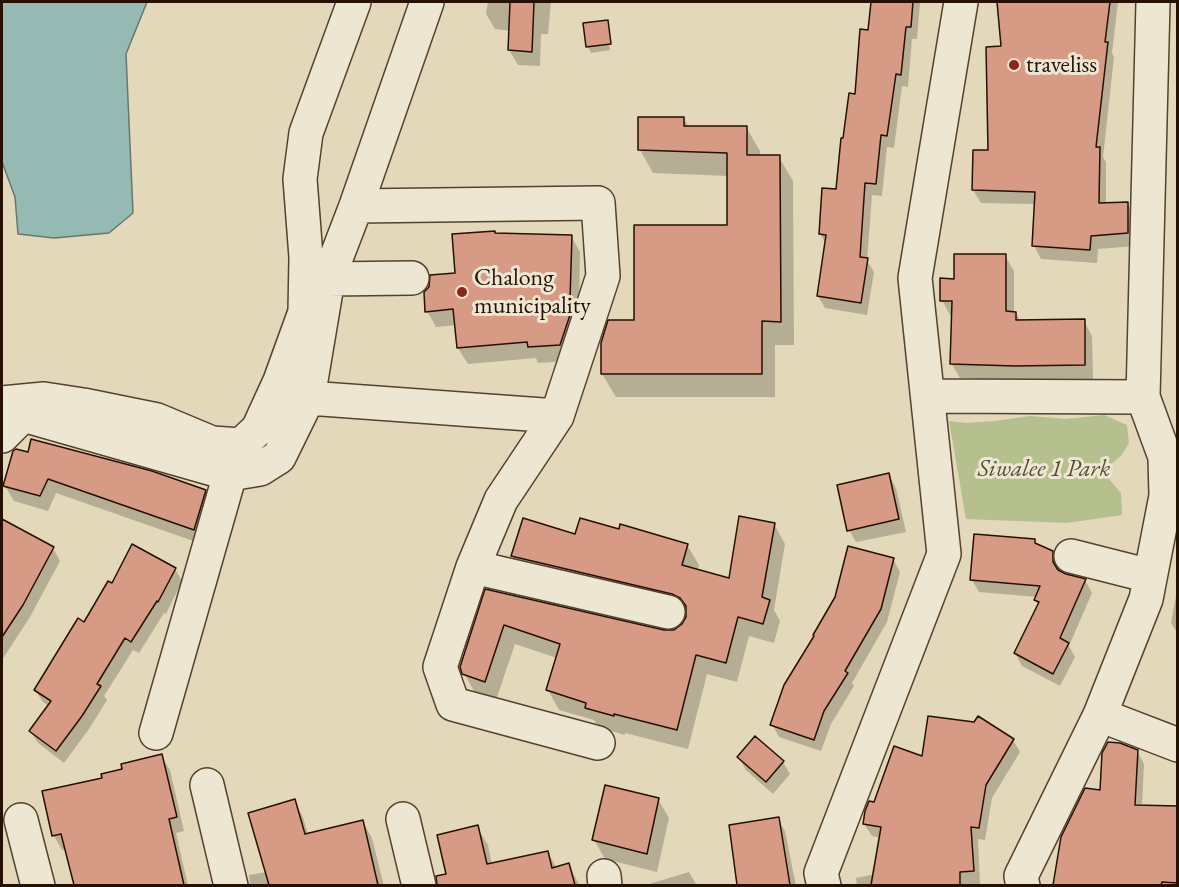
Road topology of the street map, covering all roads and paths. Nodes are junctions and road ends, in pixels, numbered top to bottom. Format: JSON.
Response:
{"nodes":[{"id":1,"x":354,"y":2,"type":"edge"},
{"id":2,"x":428,"y":2,"type":"edge"},
{"id":3,"x":961,"y":2,"type":"edge"},
{"id":4,"x":1153,"y":2,"type":"edge"},
{"id":5,"x":356,"y":206,"type":"junction"},
{"id":6,"x":412,"y":278,"type":"dead end"},
{"id":7,"x":328,"y":279,"type":"junction"},
{"id":8,"x":928,"y":396,"type":"junction"},
{"id":9,"x":1143,"y":397,"type":"junction"},
{"id":10,"x":308,"y":398,"type":"junction"},
{"id":11,"x":2,"y":404,"type":"edge"},
{"id":12,"x":557,"y":417,"type":"junction"},
{"id":13,"x":2,"y":436,"type":"edge"},
{"id":14,"x":1171,"y":458,"type":"edge"},
{"id":15,"x":230,"y":474,"type":"junction"},
{"id":16,"x":1071,"y":556,"type":"dead end"},
{"id":17,"x":474,"y":567,"type":"junction"},
{"id":18,"x":1150,"y":576,"type":"junction"},
{"id":19,"x":668,"y":612,"type":"dead end"},
{"id":20,"x":1100,"y":715,"type":"junction"},
{"id":21,"x":156,"y":733,"type":"dead end"},
{"id":22,"x":598,"y":743,"type":"dead end"},
{"id":23,"x":1178,"y":745,"type":"edge"},
{"id":24,"x":207,"y":784,"type":"dead end"},
{"id":25,"x":403,"y":819,"type":"dead end"},
{"id":26,"x":21,"y":820,"type":"dead end"},
{"id":27,"x":38,"y":885,"type":"edge"},
{"id":28,"x":231,"y":885,"type":"edge"},
{"id":29,"x":419,"y":885,"type":"edge"},
{"id":30,"x":824,"y":885,"type":"edge"},
{"id":31,"x":1023,"y":885,"type":"edge"}],
"edges":[{"from":1,"to":11,"type":"street"},
{"from":2,"to":5,"type":"street"},
{"from":3,"to":8,"type":"street"},
{"from":4,"to":9,"type":"street"},
{"from":5,"to":7,"type":"street"},
{"from":5,"to":12,"type":"street"},
{"from":6,"to":7,"type":"street"},
{"from":7,"to":10,"type":"street"},
{"from":8,"to":9,"type":"street"},
{"from":8,"to":30,"type":"street"},
{"from":9,"to":14,"type":"street"},
{"from":10,"to":12,"type":"street"},
{"from":10,"to":15,"type":"street"},
{"from":12,"to":17,"type":"street"},
{"from":13,"to":15,"type":"street"},
{"from":14,"to":18,"type":"street"},
{"from":15,"to":21,"type":"street"},
{"from":16,"to":18,"type":"street"},
{"from":17,"to":19,"type":"street"},
{"from":17,"to":22,"type":"street"},
{"from":18,"to":20,"type":"street"},
{"from":20,"to":23,"type":"street"},
{"from":20,"to":31,"type":"street"},
{"from":24,"to":28,"type":"street"},
{"from":25,"to":29,"type":"street"},
{"from":26,"to":27,"type":"street"}]}
